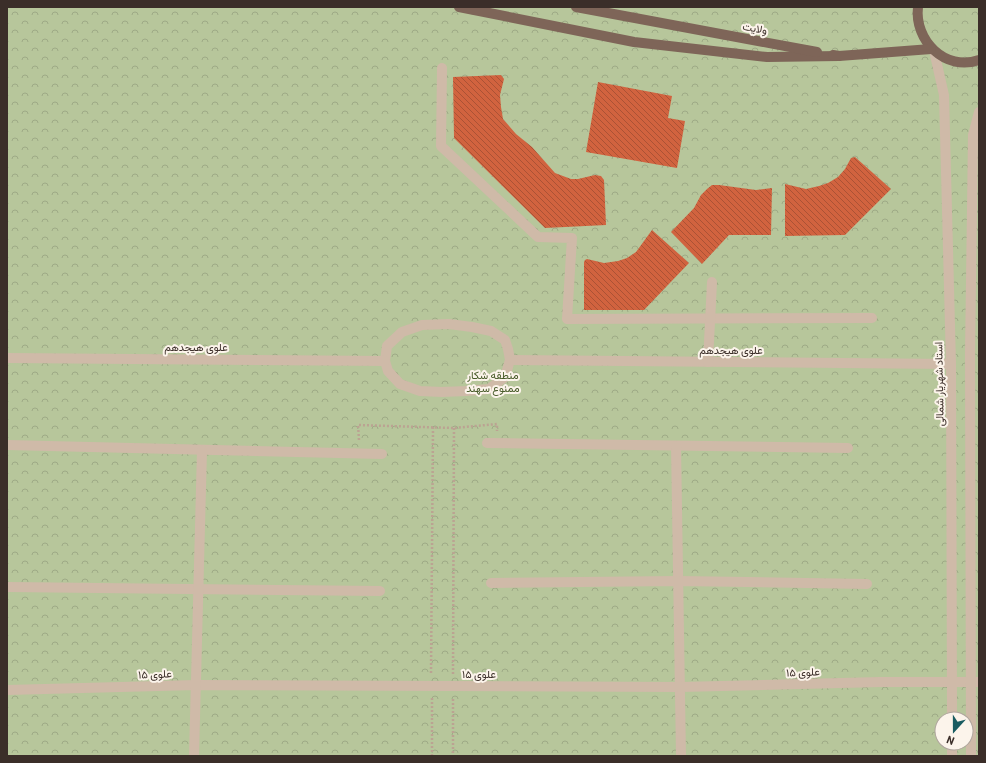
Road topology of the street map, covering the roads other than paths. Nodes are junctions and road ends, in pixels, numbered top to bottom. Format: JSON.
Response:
{"nodes":[{"id":1,"x":460,"y":7,"type":"edge"},
{"id":2,"x":576,"y":7,"type":"edge"},
{"id":3,"x":918,"y":7,"type":"edge"},
{"id":4,"x":932,"y":50,"type":"junction"},
{"id":5,"x":839,"y":56,"type":"junction"},
{"id":6,"x":979,"y":60,"type":"edge"},
{"id":7,"x":442,"y":68,"type":"dead end"},
{"id":8,"x":979,"y":112,"type":"edge"},
{"id":9,"x":712,"y":282,"type":"dead end"},
{"id":10,"x":710,"y":318,"type":"junction"},
{"id":11,"x":872,"y":318,"type":"dead end"},
{"id":12,"x":975,"y":353,"type":"edge"},
{"id":13,"x":7,"y":358,"type":"edge"},
{"id":14,"x":510,"y":360,"type":"junction"},
{"id":15,"x":385,"y":361,"type":"junction"},
{"id":16,"x":708,"y":362,"type":"junction"},
{"id":17,"x":951,"y":364,"type":"junction"},
{"id":18,"x":487,"y":443,"type":"dead end"},
{"id":19,"x":7,"y":445,"type":"edge"},
{"id":20,"x":676,"y":446,"type":"junction"},
{"id":21,"x":848,"y":448,"type":"dead end"},
{"id":22,"x":202,"y":450,"type":"junction"},
{"id":23,"x":382,"y":454,"type":"dead end"},
{"id":24,"x":678,"y":581,"type":"junction"},
{"id":25,"x":491,"y":583,"type":"dead end"},
{"id":26,"x":867,"y":584,"type":"dead end"},
{"id":27,"x":7,"y":587,"type":"edge"},
{"id":28,"x":198,"y":590,"type":"junction"},
{"id":29,"x":380,"y":591,"type":"dead end"},
{"id":30,"x":951,"y":682,"type":"junction"},
{"id":31,"x":975,"y":682,"type":"edge"},
{"id":32,"x":196,"y":685,"type":"junction"},
{"id":33,"x":680,"y":687,"type":"junction"},
{"id":34,"x":7,"y":690,"type":"edge"},
{"id":35,"x":952,"y":711,"type":"edge"},
{"id":36,"x":194,"y":756,"type":"edge"},
{"id":37,"x":681,"y":756,"type":"edge"},
{"id":38,"x":971,"y":756,"type":"edge"}],
"edges":[{"from":1,"to":5,"type":"main road"},
{"from":2,"to":5,"type":"main road","name":"ولایت"},
{"from":3,"to":4,"type":"main road"},
{"from":4,"to":5,"type":"main road","name":"ولایت"},
{"from":4,"to":6,"type":"main road"},
{"from":4,"to":17,"type":"street","name":"استاد شهریار شمالی"},
{"from":7,"to":10,"type":"street"},
{"from":8,"to":12,"type":"street"},
{"from":9,"to":10,"type":"street"},
{"from":10,"to":11,"type":"street"},
{"from":10,"to":16,"type":"street"},
{"from":12,"to":31,"type":"street"},
{"from":13,"to":15,"type":"street","name":"علوی هیجدهم"},
{"from":14,"to":15,"type":"street"},
{"from":14,"to":15,"type":"street"},
{"from":14,"to":16,"type":"street","name":"علوی هیجدهم"},
{"from":16,"to":17,"type":"street","name":"علوی هیجدهم"},
{"from":17,"to":30,"type":"street","name":"استاد شهریار شمالی"},
{"from":18,"to":20,"type":"street"},
{"from":19,"to":22,"type":"street"},
{"from":20,"to":21,"type":"street"},
{"from":20,"to":24,"type":"street"},
{"from":22,"to":23,"type":"street"},
{"from":22,"to":28,"type":"street"},
{"from":24,"to":25,"type":"street"},
{"from":24,"to":26,"type":"street"},
{"from":24,"to":33,"type":"street"},
{"from":27,"to":28,"type":"street"},
{"from":28,"to":29,"type":"street"},
{"from":28,"to":32,"type":"street"},
{"from":30,"to":31,"type":"street","name":"علوی ۱۵"},
{"from":30,"to":33,"type":"street","name":"علوی ۱۵"},
{"from":30,"to":35,"type":"street","name":"استاد شهریار شمالی"},
{"from":31,"to":38,"type":"street"},
{"from":32,"to":33,"type":"street","name":"علوی ۱۵"},
{"from":32,"to":34,"type":"street","name":"علوی ۱۵"},
{"from":32,"to":36,"type":"street"},
{"from":33,"to":37,"type":"street"}]}
